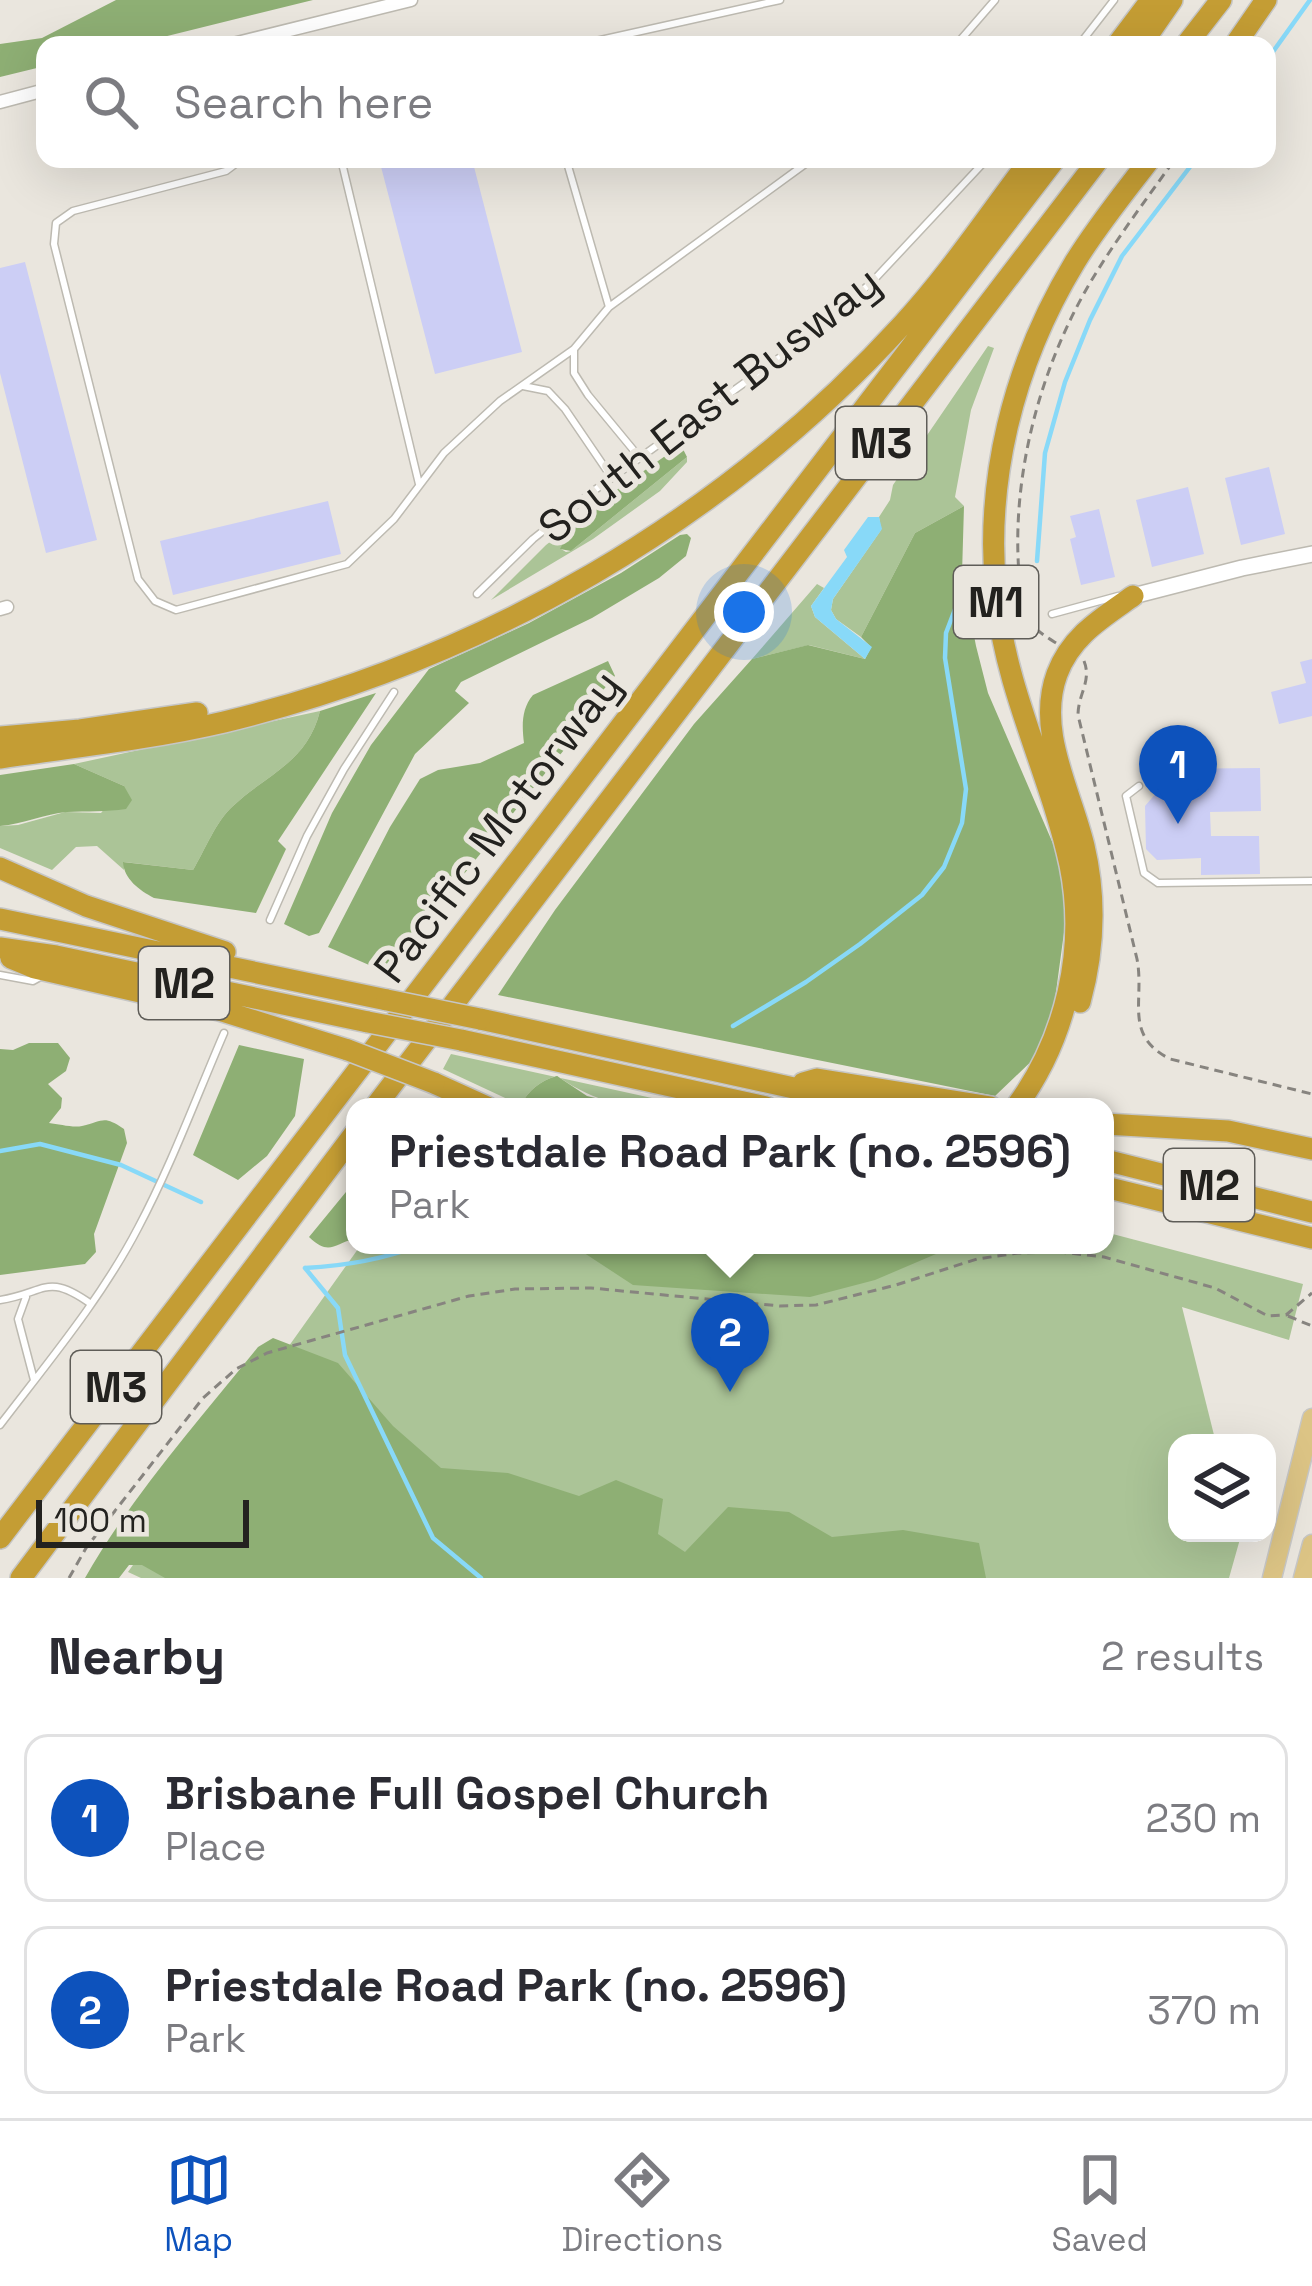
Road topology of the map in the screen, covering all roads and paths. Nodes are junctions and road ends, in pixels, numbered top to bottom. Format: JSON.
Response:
{"nodes":[{"id":1,"x":410,"y":0,"type":"edge"},
{"id":2,"x":780,"y":0,"type":"edge"},
{"id":3,"x":995,"y":0,"type":"edge"},
{"id":4,"x":1114,"y":0,"type":"edge"},
{"id":5,"x":1151,"y":0,"type":"edge"},
{"id":6,"x":1172,"y":0,"type":"edge"},
{"id":7,"x":1221,"y":0,"type":"edge"},
{"id":8,"x":1266,"y":0,"type":"edge"},
{"id":9,"x":265,"y":36,"type":"edge"},
{"id":10,"x":618,"y":36,"type":"edge"},
{"id":11,"x":964,"y":36,"type":"edge"},
{"id":12,"x":1086,"y":36,"type":"edge"},
{"id":13,"x":1124,"y":36,"type":"edge"},
{"id":14,"x":1148,"y":36,"type":"edge"},
{"id":15,"x":1193,"y":36,"type":"edge"},
{"id":16,"x":1241,"y":36,"type":"edge"},
{"id":17,"x":36,"y":92,"type":"edge"},
{"id":18,"x":0,"y":102,"type":"edge"},
{"id":19,"x":230,"y":168,"type":"edge"},
{"id":20,"x":343,"y":168,"type":"edge"},
{"id":21,"x":569,"y":168,"type":"edge"},
{"id":22,"x":800,"y":168,"type":"edge"},
{"id":23,"x":979,"y":168,"type":"edge"},
{"id":24,"x":1024,"y":168,"type":"edge"},
{"id":25,"x":1048,"y":168,"type":"edge"},
{"id":26,"x":1092,"y":168,"type":"edge"},
{"id":27,"x":1143,"y":168,"type":"edge"},
{"id":28,"x":1169,"y":168,"type":"edge"},
{"id":29,"x":609,"y":307,"type":"junction"},
{"id":30,"x":574,"y":349,"type":"junction"},
{"id":31,"x":522,"y":386,"type":"junction"},
{"id":32,"x":640,"y":458,"type":"junction"},
{"id":33,"x":612,"y":478,"type":"junction"},
{"id":34,"x":419,"y":484,"type":"junction"},
{"id":35,"x":1312,"y":554,"type":"edge"},
{"id":36,"x":477,"y":594,"type":"dead end"},
{"id":37,"x":1133,"y":596,"type":"junction"},
{"id":38,"x":1052,"y":614,"type":"dead end"},
{"id":39,"x":1059,"y":645,"type":"dead end"},
{"id":40,"x":1081,"y":658,"type":"dead end"},
{"id":41,"x":394,"y":692,"type":"dead end"},
{"id":42,"x":310,"y":698,"type":"junction"},
{"id":43,"x":0,"y":737,"type":"edge"},
{"id":44,"x":0,"y":758,"type":"edge"},
{"id":45,"x":1138,"y":787,"type":"dead end"},
{"id":46,"x":0,"y":868,"type":"edge"},
{"id":47,"x":1312,"y":880,"type":"edge"},
{"id":48,"x":0,"y":919,"type":"edge"},
{"id":49,"x":270,"y":920,"type":"dead end"},
{"id":50,"x":0,"y":951,"type":"edge"},
{"id":51,"x":51,"y":972,"type":"junction"},
{"id":52,"x":0,"y":975,"type":"edge"},
{"id":53,"x":291,"y":980,"type":"junction"},
{"id":54,"x":224,"y":1034,"type":"dead end"},
{"id":55,"x":1041,"y":1067,"type":"junction"},
{"id":56,"x":791,"y":1087,"type":"junction"},
{"id":57,"x":1312,"y":1094,"type":"edge"},
{"id":58,"x":382,"y":1098,"type":"edge"},
{"id":59,"x":468,"y":1098,"type":"edge"},
{"id":60,"x":725,"y":1098,"type":"edge"},
{"id":61,"x":840,"y":1098,"type":"edge"},
{"id":62,"x":936,"y":1098,"type":"edge"},
{"id":63,"x":1022,"y":1098,"type":"edge"},
{"id":64,"x":1114,"y":1124,"type":"edge"},
{"id":65,"x":1312,"y":1136,"type":"edge"},
{"id":66,"x":1288,"y":1143,"type":"junction"},
{"id":67,"x":346,"y":1145,"type":"edge"},
{"id":68,"x":1312,"y":1149,"type":"edge"},
{"id":69,"x":1114,"y":1162,"type":"edge"},
{"id":70,"x":1114,"y":1189,"type":"edge"},
{"id":71,"x":1312,"y":1212,"type":"edge"},
{"id":72,"x":1312,"y":1238,"type":"edge"},
{"id":73,"x":975,"y":1254,"type":"edge"},
{"id":74,"x":1036,"y":1254,"type":"edge"},
{"id":75,"x":1078,"y":1254,"type":"edge"},
{"id":76,"x":976,"y":1259,"type":"junction"},
{"id":77,"x":1312,"y":1293,"type":"edge"},
{"id":78,"x":26,"y":1297,"type":"junction"},
{"id":79,"x":0,"y":1300,"type":"edge"},
{"id":80,"x":91,"y":1304,"type":"junction"},
{"id":81,"x":1286,"y":1315,"type":"junction"},
{"id":82,"x":1312,"y":1326,"type":"edge"},
{"id":83,"x":34,"y":1380,"type":"junction"},
{"id":84,"x":1312,"y":1418,"type":"edge"},
{"id":85,"x":0,"y":1425,"type":"edge"},
{"id":86,"x":0,"y":1538,"type":"edge"},
{"id":87,"x":1312,"y":1544,"type":"edge"},
{"id":88,"x":21,"y":1578,"type":"edge"},
{"id":89,"x":69,"y":1578,"type":"edge"},
{"id":90,"x":1272,"y":1578,"type":"edge"},
{"id":91,"x":1303,"y":1578,"type":"edge"}],
"edges":[{"from":1,"to":9,"type":"street"},
{"from":2,"to":10,"type":"lane"},
{"from":3,"to":11,"type":"lane"},
{"from":4,"to":12,"type":"lane"},
{"from":5,"to":13,"type":"highway"},
{"from":6,"to":14,"type":"highway"},
{"from":7,"to":15,"type":"highway"},
{"from":8,"to":16,"type":"highway"},
{"from":17,"to":18,"type":"street"},
{"from":19,"to":34,"type":"lane"},
{"from":20,"to":34,"type":"lane"},
{"from":21,"to":29,"type":"lane"},
{"from":22,"to":29,"type":"lane"},
{"from":23,"to":32,"type":"lane","name":"South East Busway"},
{"from":24,"to":42,"type":"highway"},
{"from":25,"to":86,"type":"highway","name":"Pacific Motorway","number":"M3"},
{"from":26,"to":58,"type":"highway","name":"Pacific Motorway","number":"M3"},
{"from":27,"to":55,"type":"highway","number":"M1"},
{"from":28,"to":39,"type":"path"},
{"from":29,"to":30,"type":"lane"},
{"from":30,"to":31,"type":"lane"},
{"from":30,"to":32,"type":"lane"},
{"from":31,"to":33,"type":"lane"},
{"from":31,"to":34,"type":"lane"},
{"from":32,"to":33,"type":"lane","name":"South East Busway"},
{"from":33,"to":36,"type":"lane","name":"South East Busway"},
{"from":35,"to":37,"type":"street"},
{"from":37,"to":38,"type":"lane"},
{"from":37,"to":55,"type":"highway"},
{"from":40,"to":57,"type":"path"},
{"from":41,"to":49,"type":"lane"},
{"from":42,"to":43,"type":"highway"},
{"from":42,"to":44,"type":"highway"},
{"from":45,"to":47,"type":"lane"},
{"from":46,"to":53,"type":"highway"},
{"from":48,"to":53,"type":"highway","number":"M2"},
{"from":50,"to":51,"type":"highway"},
{"from":50,"to":60,"type":"highway","number":"M2","bridge":true},
{"from":51,"to":52,"type":"lane"},
{"from":51,"to":59,"type":"highway","bridge":true},
{"from":53,"to":56,"type":"highway","number":"M2","bridge":true},
{"from":54,"to":80,"type":"lane"},
{"from":55,"to":63,"type":"highway","number":"M1"},
{"from":56,"to":61,"type":"highway","number":"M2"},
{"from":56,"to":62,"type":"highway"},
{"from":64,"to":66,"type":"highway"},
{"from":65,"to":66,"type":"highway"},
{"from":66,"to":68,"type":"highway"},
{"from":67,"to":88,"type":"highway","number":"M3"},
{"from":69,"to":71,"type":"highway","number":"M2"},
{"from":70,"to":72,"type":"highway","number":"M2"},
{"from":73,"to":76,"type":"path"},
{"from":74,"to":76,"type":"path"},
{"from":75,"to":81,"type":"path"},
{"from":76,"to":89,"type":"path"},
{"from":77,"to":81,"type":"path"},
{"from":78,"to":79,"type":"lane"},
{"from":78,"to":80,"type":"lane"},
{"from":78,"to":83,"type":"lane"},
{"from":80,"to":83,"type":"lane"},
{"from":81,"to":82,"type":"path"},
{"from":83,"to":85,"type":"lane"},
{"from":84,"to":90,"type":"main road"},
{"from":87,"to":91,"type":"main road"}]}
